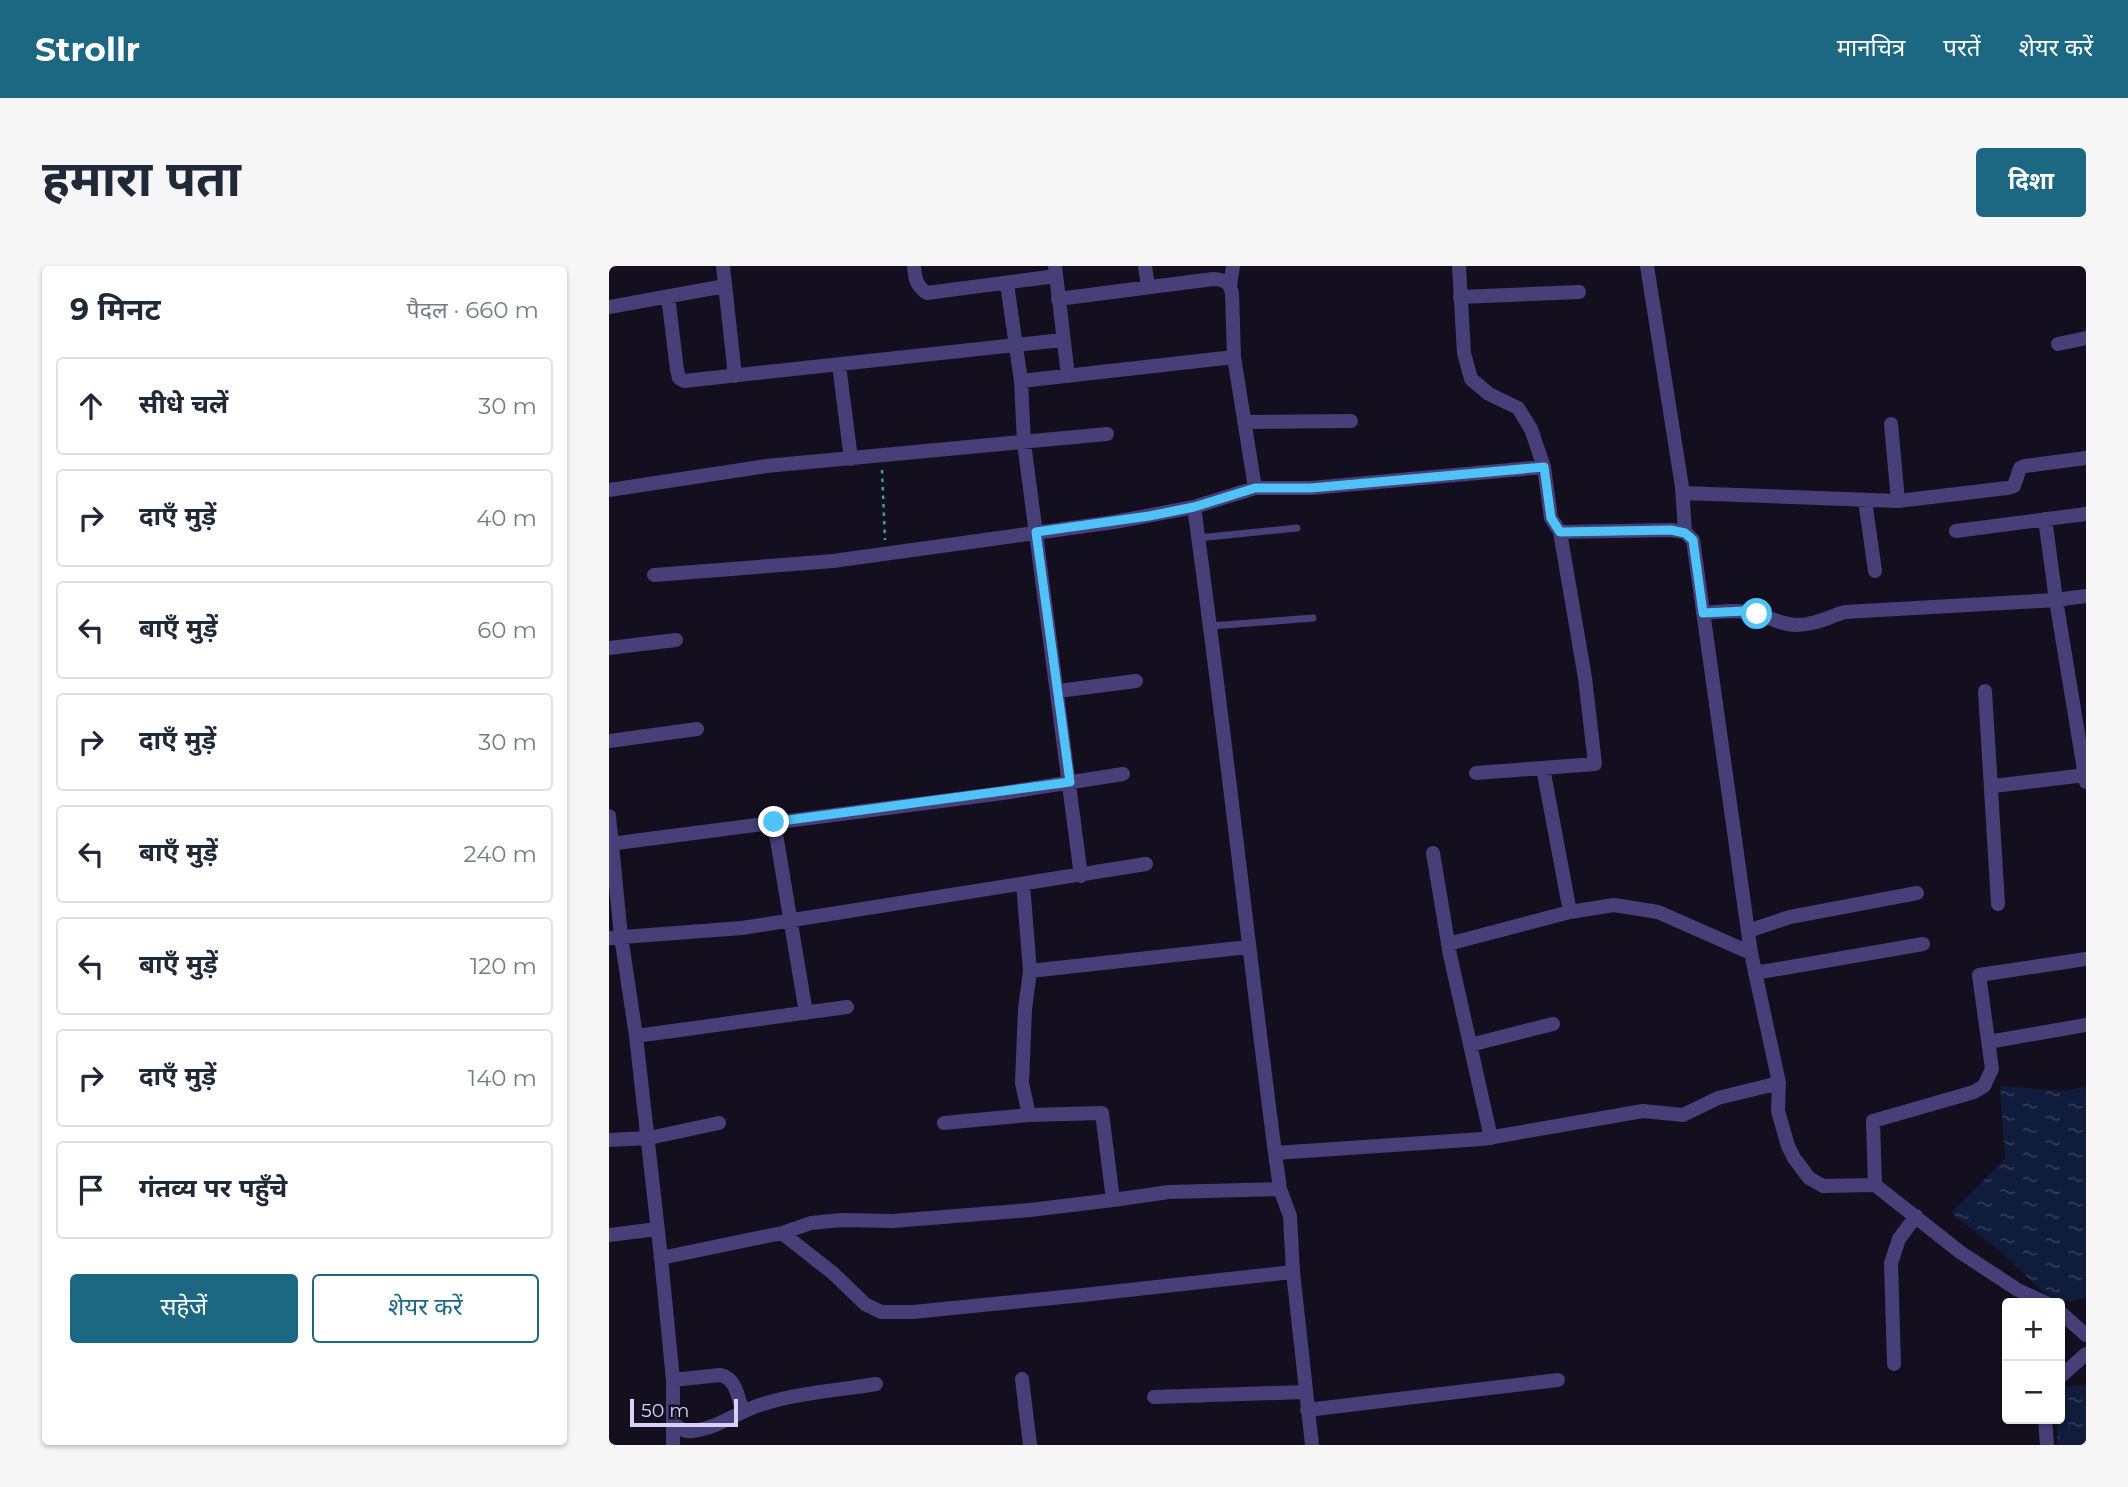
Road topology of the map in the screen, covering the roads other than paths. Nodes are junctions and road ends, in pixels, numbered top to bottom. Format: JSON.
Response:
{"nodes":[{"id":1,"x":723,"y":266,"type":"edge"},
{"id":2,"x":914,"y":266,"type":"edge"},
{"id":3,"x":1146,"y":266,"type":"edge"},
{"id":4,"x":1233,"y":266,"type":"edge"},
{"id":5,"x":1459,"y":266,"type":"edge"},
{"id":6,"x":1647,"y":266,"type":"edge"},
{"id":7,"x":1055,"y":271,"type":"edge"},
{"id":8,"x":1007,"y":284,"type":"junction"},
{"id":9,"x":1230,"y":285,"type":"junction"},
{"id":10,"x":725,"y":286,"type":"junction"},
{"id":11,"x":1148,"y":287,"type":"junction"},
{"id":12,"x":1579,"y":292,"type":"dead end"},
{"id":13,"x":668,"y":296,"type":"junction"},
{"id":14,"x":1460,"y":297,"type":"junction"},
{"id":15,"x":1058,"y":299,"type":"junction"},
{"id":16,"x":609,"y":307,"type":"edge"},
{"id":17,"x":2086,"y":338,"type":"edge"},
{"id":18,"x":1062,"y":340,"type":"junction"},
{"id":19,"x":2059,"y":344,"type":"dead end"},
{"id":20,"x":1015,"y":345,"type":"junction"},
{"id":21,"x":1234,"y":357,"type":"junction"},
{"id":22,"x":839,"y":365,"type":"junction"},
{"id":23,"x":735,"y":376,"type":"junction"},
{"id":24,"x":1068,"y":376,"type":"junction"},
{"id":25,"x":1021,"y":381,"type":"junction"},
{"id":26,"x":1351,"y":421,"type":"dead end"},
{"id":27,"x":1244,"y":422,"type":"junction"},
{"id":28,"x":1891,"y":424,"type":"dead end"},
{"id":29,"x":1107,"y":434,"type":"dead end"},
{"id":30,"x":1024,"y":443,"type":"junction"},
{"id":31,"x":2086,"y":458,"type":"edge"},
{"id":32,"x":851,"y":459,"type":"junction"},
{"id":33,"x":1544,"y":467,"type":"junction"},
{"id":34,"x":1255,"y":488,"type":"junction"},
{"id":35,"x":609,"y":490,"type":"edge"},
{"id":36,"x":1683,"y":493,"type":"junction"},
{"id":37,"x":1865,"y":501,"type":"junction"},
{"id":38,"x":1898,"y":501,"type":"junction"},
{"id":39,"x":1194,"y":507,"type":"junction"},
{"id":40,"x":2086,"y":514,"type":"edge"},
{"id":41,"x":2045,"y":519,"type":"junction"},
{"id":42,"x":1297,"y":528,"type":"dead end"},
{"id":43,"x":1956,"y":531,"type":"dead end"},
{"id":44,"x":1036,"y":532,"type":"junction"},
{"id":45,"x":1560,"y":532,"type":"junction"},
{"id":46,"x":1685,"y":533,"type":"junction"},
{"id":47,"x":1198,"y":538,"type":"junction"},
{"id":48,"x":1875,"y":571,"type":"dead end"},
{"id":49,"x":654,"y":575,"type":"dead end"},
{"id":50,"x":2086,"y":596,"type":"edge"},
{"id":51,"x":2056,"y":600,"type":"junction"},
{"id":52,"x":1703,"y":613,"type":"junction"},
{"id":53,"x":1313,"y":618,"type":"dead end"},
{"id":54,"x":1211,"y":626,"type":"junction"},
{"id":55,"x":676,"y":640,"type":"dead end"},
{"id":56,"x":609,"y":648,"type":"edge"},
{"id":57,"x":1136,"y":681,"type":"dead end"},
{"id":58,"x":1058,"y":691,"type":"junction"},
{"id":59,"x":1985,"y":691,"type":"dead end"},
{"id":60,"x":2079,"y":694,"type":"edge"},
{"id":61,"x":697,"y":729,"type":"dead end"},
{"id":62,"x":609,"y":741,"type":"edge"},
{"id":63,"x":1543,"y":768,"type":"junction"},
{"id":64,"x":1476,"y":773,"type":"dead end"},
{"id":65,"x":1123,"y":774,"type":"dead end"},
{"id":66,"x":2086,"y":775,"type":"edge"},
{"id":67,"x":1070,"y":782,"type":"junction"},
{"id":68,"x":2086,"y":782,"type":"edge"},
{"id":69,"x":1993,"y":786,"type":"junction"},
{"id":70,"x":609,"y":816,"type":"edge"},
{"id":71,"x":774,"y":822,"type":"junction"},
{"id":72,"x":611,"y":844,"type":"edge"},
{"id":73,"x":1433,"y":853,"type":"dead end"},
{"id":74,"x":1146,"y":864,"type":"dead end"},
{"id":75,"x":1080,"y":876,"type":"junction"},
{"id":76,"x":1023,"y":884,"type":"junction"},
{"id":77,"x":1916,"y":893,"type":"dead end"},
{"id":78,"x":1999,"y":904,"type":"dead end"},
{"id":79,"x":1570,"y":912,"type":"junction"},
{"id":80,"x":789,"y":921,"type":"junction"},
{"id":81,"x":1748,"y":931,"type":"junction"},
{"id":82,"x":615,"y":937,"type":"edge"},
{"id":83,"x":1448,"y":944,"type":"junction"},
{"id":84,"x":1923,"y":944,"type":"dead end"},
{"id":85,"x":1248,"y":947,"type":"junction"},
{"id":86,"x":1751,"y":953,"type":"junction"},
{"id":87,"x":2086,"y":959,"type":"edge"},
{"id":88,"x":1030,"y":971,"type":"junction"},
{"id":89,"x":1755,"y":973,"type":"junction"},
{"id":90,"x":847,"y":1007,"type":"dead end"},
{"id":91,"x":806,"y":1013,"type":"junction"},
{"id":92,"x":1553,"y":1024,"type":"dead end"},
{"id":93,"x":2086,"y":1025,"type":"edge"},
{"id":94,"x":636,"y":1036,"type":"junction"},
{"id":95,"x":1987,"y":1042,"type":"junction"},
{"id":96,"x":1470,"y":1045,"type":"junction"},
{"id":97,"x":1779,"y":1083,"type":"junction"},
{"id":98,"x":1029,"y":1115,"type":"junction"},
{"id":99,"x":719,"y":1123,"type":"dead end"},
{"id":100,"x":944,"y":1123,"type":"dead end"},
{"id":101,"x":649,"y":1138,"type":"junction"},
{"id":102,"x":1491,"y":1138,"type":"junction"},
{"id":103,"x":609,"y":1140,"type":"edge"},
{"id":104,"x":1275,"y":1153,"type":"junction"},
{"id":105,"x":1875,"y":1185,"type":"junction"},
{"id":106,"x":1280,"y":1189,"type":"junction"},
{"id":107,"x":1113,"y":1200,"type":"junction"},
{"id":108,"x":1916,"y":1216,"type":"junction"},
{"id":109,"x":657,"y":1229,"type":"junction"},
{"id":110,"x":782,"y":1233,"type":"junction"},
{"id":111,"x":609,"y":1236,"type":"edge"},
{"id":112,"x":661,"y":1258,"type":"junction"},
{"id":113,"x":1293,"y":1272,"type":"junction"},
{"id":114,"x":2035,"y":1298,"type":"edge"},
{"id":115,"x":2065,"y":1316,"type":"edge"},
{"id":116,"x":2086,"y":1335,"type":"edge"},
{"id":117,"x":2086,"y":1354,"type":"edge"},
{"id":118,"x":1894,"y":1364,"type":"dead end"},
{"id":119,"x":2065,"y":1373,"type":"edge"},
{"id":120,"x":1022,"y":1379,"type":"dead end"},
{"id":121,"x":673,"y":1380,"type":"junction"},
{"id":122,"x":1558,"y":1380,"type":"dead end"},
{"id":123,"x":876,"y":1384,"type":"dead end"},
{"id":124,"x":1305,"y":1392,"type":"junction"},
{"id":125,"x":1154,"y":1397,"type":"dead end"},
{"id":126,"x":742,"y":1410,"type":"junction"},
{"id":127,"x":1307,"y":1410,"type":"junction"},
{"id":128,"x":674,"y":1423,"type":"junction"},
{"id":129,"x":2045,"y":1424,"type":"edge"},
{"id":130,"x":673,"y":1445,"type":"edge"},
{"id":131,"x":1030,"y":1445,"type":"edge"},
{"id":132,"x":1312,"y":1445,"type":"edge"},
{"id":133,"x":2047,"y":1445,"type":"edge"}],
"edges":[{"from":1,"to":10,"type":"street"},
{"from":2,"to":8,"type":"street"},
{"from":3,"to":11,"type":"street"},
{"from":4,"to":9,"type":"street"},
{"from":5,"to":14,"type":"street"},
{"from":6,"to":36,"type":"street"},
{"from":7,"to":8,"type":"street"},
{"from":7,"to":15,"type":"street"},
{"from":8,"to":20,"type":"street"},
{"from":9,"to":11,"type":"street"},
{"from":9,"to":21,"type":"street"},
{"from":10,"to":13,"type":"street"},
{"from":10,"to":23,"type":"street"},
{"from":11,"to":15,"type":"street"},
{"from":12,"to":14,"type":"street"},
{"from":13,"to":16,"type":"street"},
{"from":13,"to":23,"type":"street"},
{"from":14,"to":33,"type":"street"},
{"from":15,"to":18,"type":"street"},
{"from":17,"to":19,"type":"street"},
{"from":18,"to":20,"type":"street"},
{"from":18,"to":24,"type":"street"},
{"from":20,"to":22,"type":"street"},
{"from":20,"to":25,"type":"street"},
{"from":21,"to":24,"type":"street"},
{"from":21,"to":27,"type":"street"},
{"from":22,"to":23,"type":"street"},
{"from":22,"to":32,"type":"street"},
{"from":24,"to":25,"type":"street"},
{"from":25,"to":30,"type":"street"},
{"from":26,"to":27,"type":"street"},
{"from":27,"to":34,"type":"street"},
{"from":28,"to":38,"type":"street"},
{"from":29,"to":30,"type":"street"},
{"from":30,"to":32,"type":"street"},
{"from":30,"to":44,"type":"street"},
{"from":31,"to":38,"type":"street"},
{"from":32,"to":35,"type":"street"},
{"from":33,"to":34,"type":"street"},
{"from":33,"to":45,"type":"street"},
{"from":34,"to":39,"type":"street"},
{"from":36,"to":37,"type":"street"},
{"from":36,"to":46,"type":"street"},
{"from":37,"to":38,"type":"street"},
{"from":37,"to":48,"type":"street"},
{"from":39,"to":44,"type":"street"},
{"from":39,"to":47,"type":"street"},
{"from":40,"to":41,"type":"street"},
{"from":41,"to":43,"type":"street"},
{"from":41,"to":51,"type":"street"},
{"from":42,"to":47,"type":"lane"},
{"from":44,"to":49,"type":"street"},
{"from":44,"to":58,"type":"street"},
{"from":45,"to":46,"type":"street"},
{"from":45,"to":63,"type":"street"},
{"from":46,"to":52,"type":"street"},
{"from":47,"to":54,"type":"street"},
{"from":50,"to":51,"type":"street"},
{"from":51,"to":52,"type":"street"},
{"from":51,"to":60,"type":"street"},
{"from":52,"to":81,"type":"street"},
{"from":53,"to":54,"type":"lane"},
{"from":54,"to":85,"type":"street"},
{"from":55,"to":56,"type":"street"},
{"from":57,"to":58,"type":"street"},
{"from":58,"to":67,"type":"street"},
{"from":59,"to":69,"type":"street"},
{"from":60,"to":66,"type":"street"},
{"from":61,"to":62,"type":"street"},
{"from":63,"to":64,"type":"street"},
{"from":63,"to":79,"type":"street"},
{"from":65,"to":67,"type":"street"},
{"from":66,"to":68,"type":"street"},
{"from":66,"to":69,"type":"street"},
{"from":67,"to":71,"type":"street"},
{"from":67,"to":75,"type":"street"},
{"from":69,"to":78,"type":"street"},
{"from":70,"to":72,"type":"street"},
{"from":71,"to":72,"type":"street"},
{"from":71,"to":80,"type":"street"},
{"from":72,"to":82,"type":"street"},
{"from":73,"to":83,"type":"street"},
{"from":74,"to":75,"type":"street"},
{"from":75,"to":76,"type":"street"},
{"from":76,"to":80,"type":"street"},
{"from":76,"to":88,"type":"street"},
{"from":77,"to":81,"type":"street"},
{"from":79,"to":83,"type":"street"},
{"from":79,"to":86,"type":"street"},
{"from":80,"to":82,"type":"street"},
{"from":80,"to":91,"type":"street"},
{"from":81,"to":86,"type":"street"},
{"from":82,"to":94,"type":"street"},
{"from":83,"to":96,"type":"street"},
{"from":84,"to":89,"type":"street"},
{"from":85,"to":88,"type":"street"},
{"from":85,"to":104,"type":"street"},
{"from":86,"to":89,"type":"street"},
{"from":87,"to":95,"type":"street"},
{"from":88,"to":98,"type":"street"},
{"from":89,"to":97,"type":"street"},
{"from":90,"to":91,"type":"street"},
{"from":91,"to":94,"type":"street"},
{"from":92,"to":96,"type":"street"},
{"from":93,"to":95,"type":"street"},
{"from":94,"to":101,"type":"street"},
{"from":95,"to":105,"type":"street"},
{"from":96,"to":102,"type":"street"},
{"from":97,"to":102,"type":"street"},
{"from":97,"to":105,"type":"street"},
{"from":98,"to":100,"type":"street"},
{"from":98,"to":107,"type":"street"},
{"from":99,"to":101,"type":"street"},
{"from":101,"to":103,"type":"street"},
{"from":101,"to":109,"type":"street"},
{"from":102,"to":104,"type":"street"},
{"from":104,"to":106,"type":"street"},
{"from":105,"to":108,"type":"street"},
{"from":106,"to":107,"type":"street"},
{"from":106,"to":113,"type":"street"},
{"from":107,"to":110,"type":"street"},
{"from":108,"to":114,"type":"street"},
{"from":108,"to":118,"type":"street"},
{"from":109,"to":111,"type":"street"},
{"from":109,"to":112,"type":"street"},
{"from":110,"to":112,"type":"street"},
{"from":110,"to":113,"type":"street"},
{"from":112,"to":121,"type":"street"},
{"from":113,"to":124,"type":"street"},
{"from":115,"to":116,"type":"street"},
{"from":117,"to":119,"type":"street"},
{"from":120,"to":131,"type":"street"},
{"from":121,"to":126,"type":"street"},
{"from":121,"to":128,"type":"street"},
{"from":122,"to":127,"type":"street"},
{"from":123,"to":126,"type":"street"},
{"from":124,"to":125,"type":"street"},
{"from":124,"to":127,"type":"street"},
{"from":126,"to":128,"type":"street"},
{"from":127,"to":132,"type":"street"},
{"from":128,"to":130,"type":"street"},
{"from":129,"to":133,"type":"street"}]}
